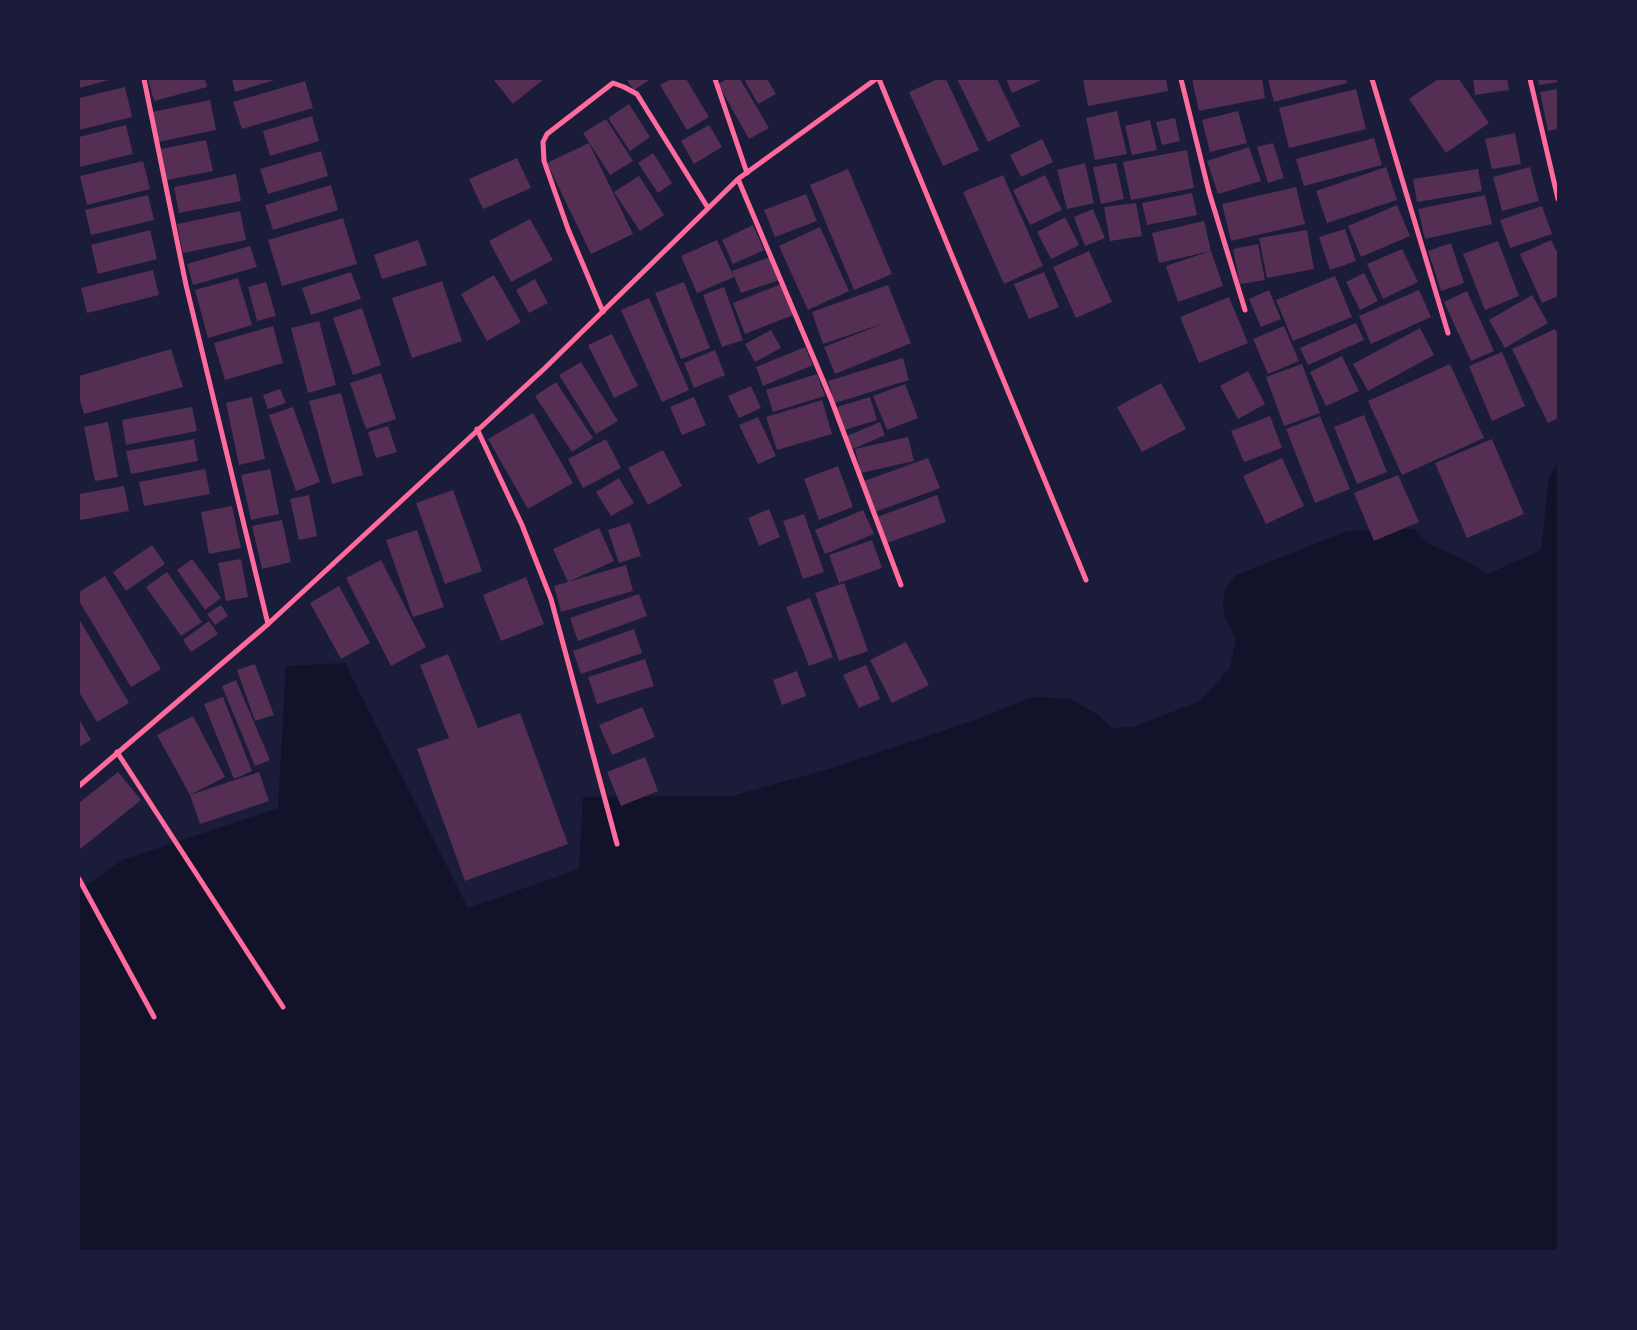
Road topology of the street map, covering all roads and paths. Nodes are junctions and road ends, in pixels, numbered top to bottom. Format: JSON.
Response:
{"nodes":[{"id":1,"x":144,"y":79,"type":"edge"},
{"id":2,"x":715,"y":79,"type":"edge"},
{"id":3,"x":877,"y":79,"type":"edge"},
{"id":4,"x":1181,"y":79,"type":"edge"},
{"id":5,"x":1372,"y":79,"type":"edge"},
{"id":6,"x":1530,"y":79,"type":"edge"},
{"id":7,"x":747,"y":173,"type":"junction"},
{"id":8,"x":738,"y":179,"type":"junction"},
{"id":9,"x":1558,"y":199,"type":"edge"},
{"id":10,"x":708,"y":208,"type":"junction"},
{"id":11,"x":1245,"y":310,"type":"dead end"},
{"id":12,"x":603,"y":312,"type":"junction"},
{"id":13,"x":1448,"y":333,"type":"dead end"},
{"id":14,"x":477,"y":429,"type":"junction"},
{"id":15,"x":1086,"y":580,"type":"dead end"},
{"id":16,"x":901,"y":584,"type":"dead end"},
{"id":17,"x":268,"y":624,"type":"junction"},
{"id":18,"x":118,"y":752,"type":"junction"},
{"id":19,"x":79,"y":786,"type":"edge"},
{"id":20,"x":617,"y":844,"type":"dead end"},
{"id":21,"x":79,"y":879,"type":"edge"},
{"id":22,"x":283,"y":1007,"type":"dead end"},
{"id":23,"x":154,"y":1017,"type":"dead end"}],
"edges":[{"from":1,"to":17,"type":"street"},
{"from":2,"to":7,"type":"street"},
{"from":3,"to":7,"type":"street"},
{"from":3,"to":15,"type":"street"},
{"from":4,"to":11,"type":"street"},
{"from":5,"to":13,"type":"street"},
{"from":6,"to":9,"type":"street"},
{"from":7,"to":8,"type":"street"},
{"from":8,"to":10,"type":"street"},
{"from":8,"to":16,"type":"street"},
{"from":10,"to":12,"type":"street"},
{"from":10,"to":12,"type":"street"},
{"from":12,"to":14,"type":"street"},
{"from":14,"to":17,"type":"street"},
{"from":14,"to":20,"type":"street"},
{"from":17,"to":18,"type":"street"},
{"from":18,"to":19,"type":"street"},
{"from":18,"to":22,"type":"street"},
{"from":21,"to":23,"type":"street"}]}
